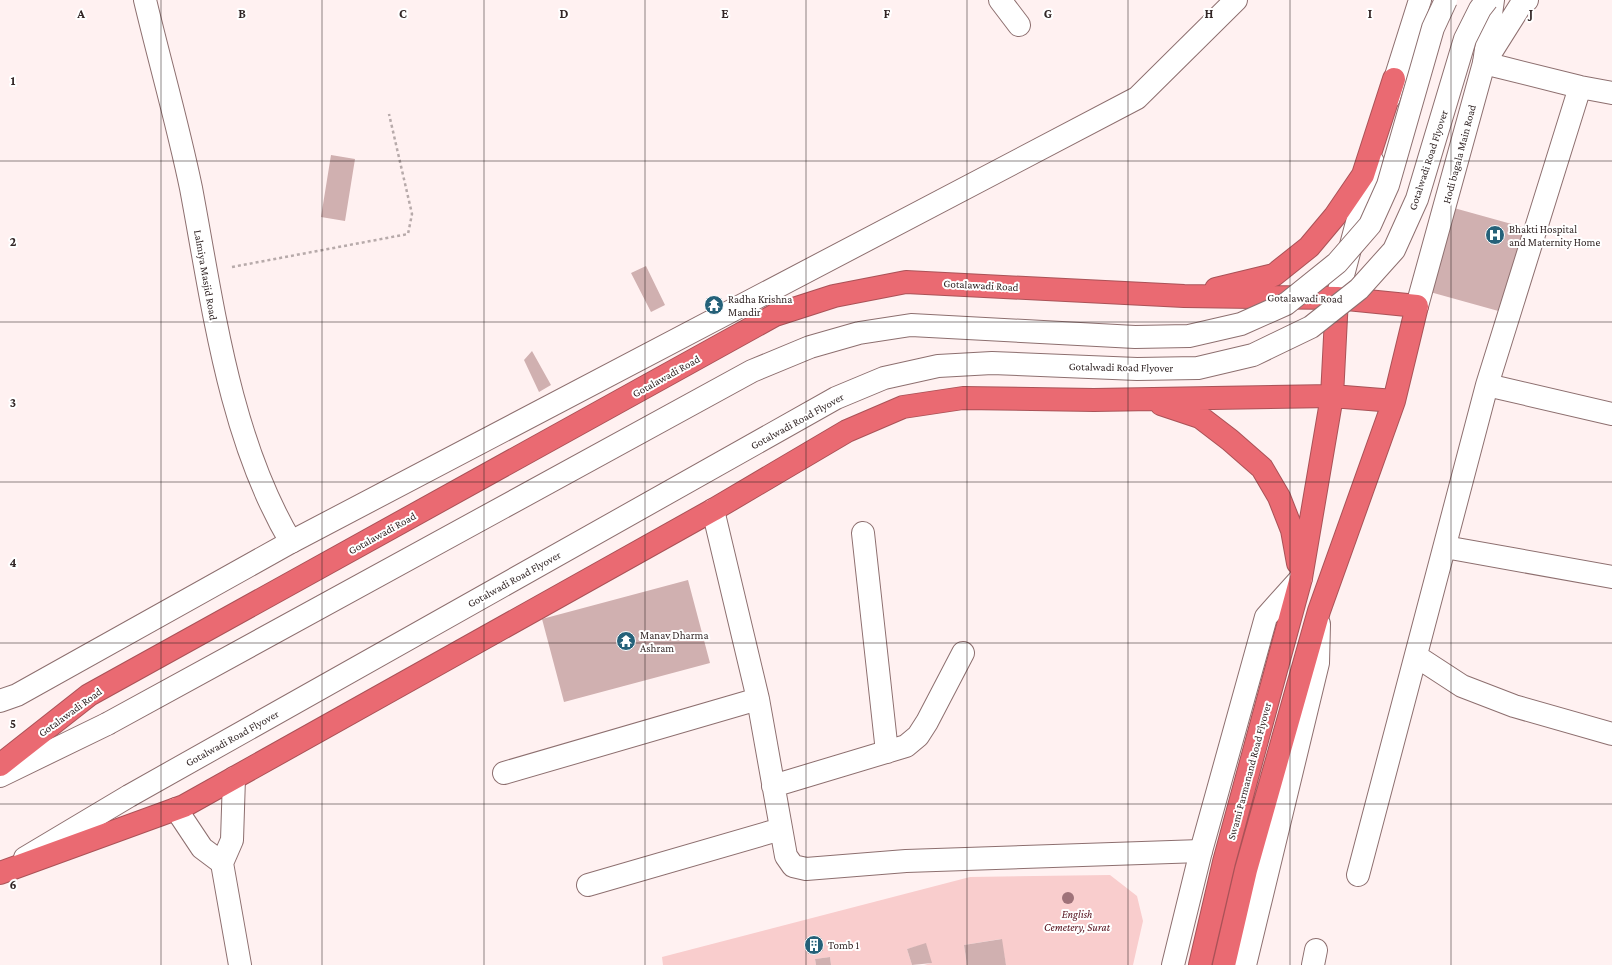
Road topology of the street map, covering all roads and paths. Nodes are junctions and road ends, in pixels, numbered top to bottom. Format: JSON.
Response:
{"nodes":[{"id":1,"x":145,"y":0,"type":"edge"},
{"id":2,"x":1000,"y":0,"type":"edge"},
{"id":3,"x":1236,"y":0,"type":"edge"},
{"id":4,"x":1420,"y":0,"type":"edge"},
{"id":5,"x":1446,"y":0,"type":"edge"},
{"id":6,"x":1487,"y":0,"type":"edge"},
{"id":7,"x":1493,"y":0,"type":"edge"},
{"id":8,"x":1526,"y":0,"type":"edge"},
{"id":9,"x":1019,"y":25,"type":"dead end"},
{"id":10,"x":1484,"y":63,"type":"junction"},
{"id":11,"x":1394,"y":79,"type":"junction"},
{"id":12,"x":1580,"y":87,"type":"junction"},
{"id":13,"x":1612,"y":92,"type":"edge"},
{"id":14,"x":389,"y":114,"type":"dead end"},
{"id":15,"x":206,"y":273,"type":"junction"},
{"id":16,"x":1184,"y":296,"type":"junction"},
{"id":17,"x":1337,"y":298,"type":"junction"},
{"id":18,"x":1417,"y":306,"type":"junction"},
{"id":19,"x":1487,"y":385,"type":"junction"},
{"id":20,"x":1332,"y":396,"type":"junction"},
{"id":21,"x":1094,"y":400,"type":"junction"},
{"id":22,"x":1394,"y":401,"type":"junction"},
{"id":23,"x":1612,"y":414,"type":"edge"},
{"id":24,"x":713,"y":510,"type":"junction"},
{"id":25,"x":863,"y":533,"type":"dead end"},
{"id":26,"x":291,"y":542,"type":"junction"},
{"id":27,"x":1445,"y":546,"type":"junction"},
{"id":28,"x":1612,"y":577,"type":"edge"},
{"id":29,"x":1301,"y":578,"type":"junction"},
{"id":30,"x":1319,"y":611,"type":"junction"},
{"id":31,"x":963,"y":653,"type":"dead end"},
{"id":32,"x":1416,"y":656,"type":"junction"},
{"id":33,"x":758,"y":699,"type":"junction"},
{"id":34,"x":0,"y":700,"type":"edge"},
{"id":35,"x":1612,"y":734,"type":"edge"},
{"id":36,"x":887,"y":752,"type":"junction"},
{"id":37,"x":0,"y":765,"type":"edge"},
{"id":38,"x":504,"y":774,"type":"dead end"},
{"id":39,"x":0,"y":776,"type":"edge"},
{"id":40,"x":234,"y":778,"type":"junction"},
{"id":41,"x":773,"y":786,"type":"junction"},
{"id":42,"x":176,"y":810,"type":"junction"},
{"id":43,"x":781,"y":829,"type":"junction"},
{"id":44,"x":1200,"y":852,"type":"junction"},
{"id":45,"x":222,"y":862,"type":"junction"},
{"id":46,"x":0,"y":873,"type":"edge"},
{"id":47,"x":1358,"y":875,"type":"dead end"},
{"id":48,"x":588,"y":885,"type":"dead end"},
{"id":49,"x":240,"y":965,"type":"edge"},
{"id":50,"x":1172,"y":965,"type":"edge"},
{"id":51,"x":1200,"y":965,"type":"edge"},
{"id":52,"x":1224,"y":965,"type":"edge"},
{"id":53,"x":1245,"y":965,"type":"edge"}],
"edges":[{"from":1,"to":15,"type":"street","name":"Lalmiya Masjid Road"},
{"from":2,"to":9,"type":"street"},
{"from":3,"to":26,"type":"street"},
{"from":4,"to":11,"type":"street"},
{"from":5,"to":39,"type":"street","bridge":true},
{"from":6,"to":46,"type":"street","name":"Gotalwadi Road Flyover","bridge":true},
{"from":7,"to":10,"type":"street","name":"Hodi bagala Main Road"},
{"from":8,"to":10,"type":"street"},
{"from":10,"to":12,"type":"street"},
{"from":10,"to":18,"type":"street","name":"Hodi bagala Main Road"},
{"from":11,"to":16,"type":"highway"},
{"from":11,"to":17,"type":"street"},
{"from":12,"to":13,"type":"street"},
{"from":12,"to":19,"type":"street"},
{"from":14,"to":15,"type":"path"},
{"from":15,"to":26,"type":"street","name":"Lalmiya Masjid Road"},
{"from":16,"to":17,"type":"highway","name":"Gotalawadi Road"},
{"from":16,"to":37,"type":"highway","name":"Gotalawadi Road"},
{"from":17,"to":18,"type":"highway","name":"Gotalawadi Road"},
{"from":17,"to":20,"type":"highway","name":"Swami Parmanand Road Flyover"},
{"from":18,"to":22,"type":"highway","name":"Swami Parmanand Road Flyover"},
{"from":19,"to":23,"type":"street"},
{"from":19,"to":27,"type":"street"},
{"from":20,"to":21,"type":"highway"},
{"from":20,"to":22,"type":"highway"},
{"from":20,"to":29,"type":"highway","name":"Swami Parmanand Road Flyover"},
{"from":21,"to":24,"type":"highway"},
{"from":21,"to":29,"type":"highway"},
{"from":22,"to":30,"type":"highway","name":"Swami Parmanand Road Flyover"},
{"from":24,"to":33,"type":"street"},
{"from":24,"to":40,"type":"highway"},
{"from":25,"to":36,"type":"street"},
{"from":26,"to":34,"type":"street"},
{"from":27,"to":28,"type":"street"},
{"from":27,"to":32,"type":"street"},
{"from":29,"to":44,"type":"street"},
{"from":29,"to":51,"type":"highway","name":"Swami Parmanand Road Flyover"},
{"from":30,"to":52,"type":"highway","name":"Swami Parmanand Road Flyover"},
{"from":30,"to":53,"type":"street"},
{"from":31,"to":36,"type":"street"},
{"from":32,"to":35,"type":"street"},
{"from":32,"to":47,"type":"street"},
{"from":33,"to":38,"type":"street"},
{"from":33,"to":41,"type":"street"},
{"from":36,"to":41,"type":"street"},
{"from":40,"to":42,"type":"highway"},
{"from":40,"to":45,"type":"street"},
{"from":41,"to":43,"type":"street"},
{"from":42,"to":45,"type":"street"},
{"from":42,"to":46,"type":"highway"},
{"from":43,"to":44,"type":"street"},
{"from":43,"to":48,"type":"street"},
{"from":44,"to":50,"type":"street"},
{"from":45,"to":49,"type":"street"}]}
